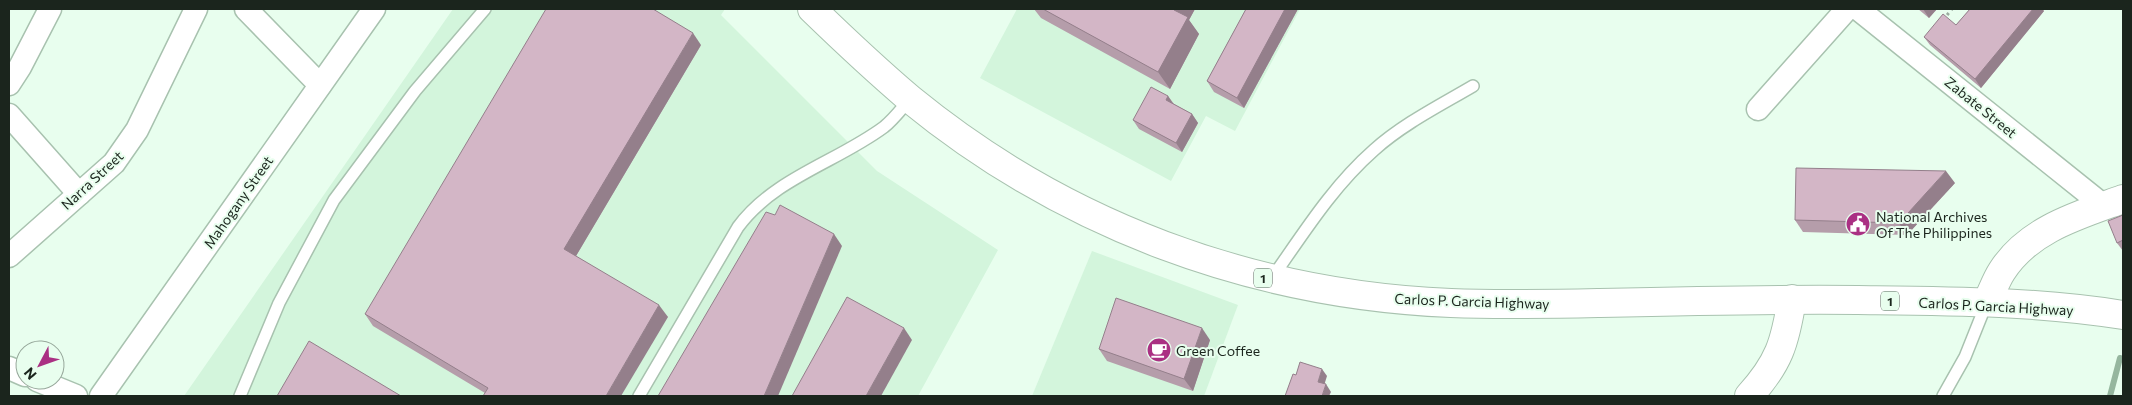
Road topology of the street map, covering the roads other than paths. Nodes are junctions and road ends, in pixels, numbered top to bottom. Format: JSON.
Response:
{"nodes":[{"id":1,"x":50,"y":9,"type":"edge"},
{"id":2,"x":196,"y":9,"type":"edge"},
{"id":3,"x":246,"y":9,"type":"edge"},
{"id":4,"x":374,"y":9,"type":"edge"},
{"id":5,"x":485,"y":9,"type":"edge"},
{"id":6,"x":812,"y":9,"type":"edge"},
{"id":7,"x":1847,"y":9,"type":"edge"},
{"id":8,"x":1858,"y":9,"type":"edge"},
{"id":9,"x":9,"y":84,"type":"edge"},
{"id":10,"x":320,"y":85,"type":"junction"},
{"id":11,"x":1473,"y":86,"type":"dead end"},
{"id":12,"x":910,"y":99,"type":"junction"},
{"id":13,"x":1758,"y":108,"type":"dead end"},
{"id":14,"x":9,"y":115,"type":"edge"},
{"id":15,"x":79,"y":194,"type":"junction"},
{"id":16,"x":2114,"y":203,"type":"edge"},
{"id":17,"x":9,"y":256,"type":"edge"},
{"id":18,"x":1271,"y":280,"type":"junction"},
{"id":19,"x":1792,"y":299,"type":"junction"},
{"id":20,"x":1987,"y":302,"type":"junction"},
{"id":21,"x":2123,"y":315,"type":"edge"},
{"id":22,"x":61,"y":390,"type":"edge"},
{"id":23,"x":76,"y":396,"type":"edge"},
{"id":24,"x":101,"y":396,"type":"edge"},
{"id":25,"x":240,"y":396,"type":"edge"},
{"id":26,"x":639,"y":396,"type":"edge"},
{"id":27,"x":1749,"y":396,"type":"edge"},
{"id":28,"x":1943,"y":396,"type":"edge"}],
"edges":[{"from":1,"to":9,"type":"street"},
{"from":2,"to":15,"type":"street","name":"Narra Street"},
{"from":3,"to":10,"type":"street"},
{"from":4,"to":10,"type":"street","name":"Mahogany Street"},
{"from":5,"to":25,"type":"lane"},
{"from":6,"to":12,"type":"main road","name":"Carlos P. Garcia Highway","number":"1"},
{"from":7,"to":13,"type":"street"},
{"from":8,"to":16,"type":"street","name":"Zabate Street"},
{"from":10,"to":24,"type":"street","name":"Mahogany Street"},
{"from":11,"to":18,"type":"lane"},
{"from":12,"to":18,"type":"main road","name":"Carlos P. Garcia Highway","number":"1"},
{"from":12,"to":26,"type":"lane"},
{"from":14,"to":15,"type":"street"},
{"from":15,"to":17,"type":"street","name":"Narra Street"},
{"from":16,"to":20,"type":"main road"},
{"from":18,"to":19,"type":"main road","name":"Carlos P. Garcia Highway","number":"1"},
{"from":19,"to":20,"type":"main road","name":"Carlos P. Garcia Highway","number":"1"},
{"from":19,"to":27,"type":"main road"},
{"from":20,"to":21,"type":"main road","name":"Carlos P. Garcia Highway","number":"1"},
{"from":20,"to":28,"type":"lane"},
{"from":22,"to":23,"type":"street"}]}
